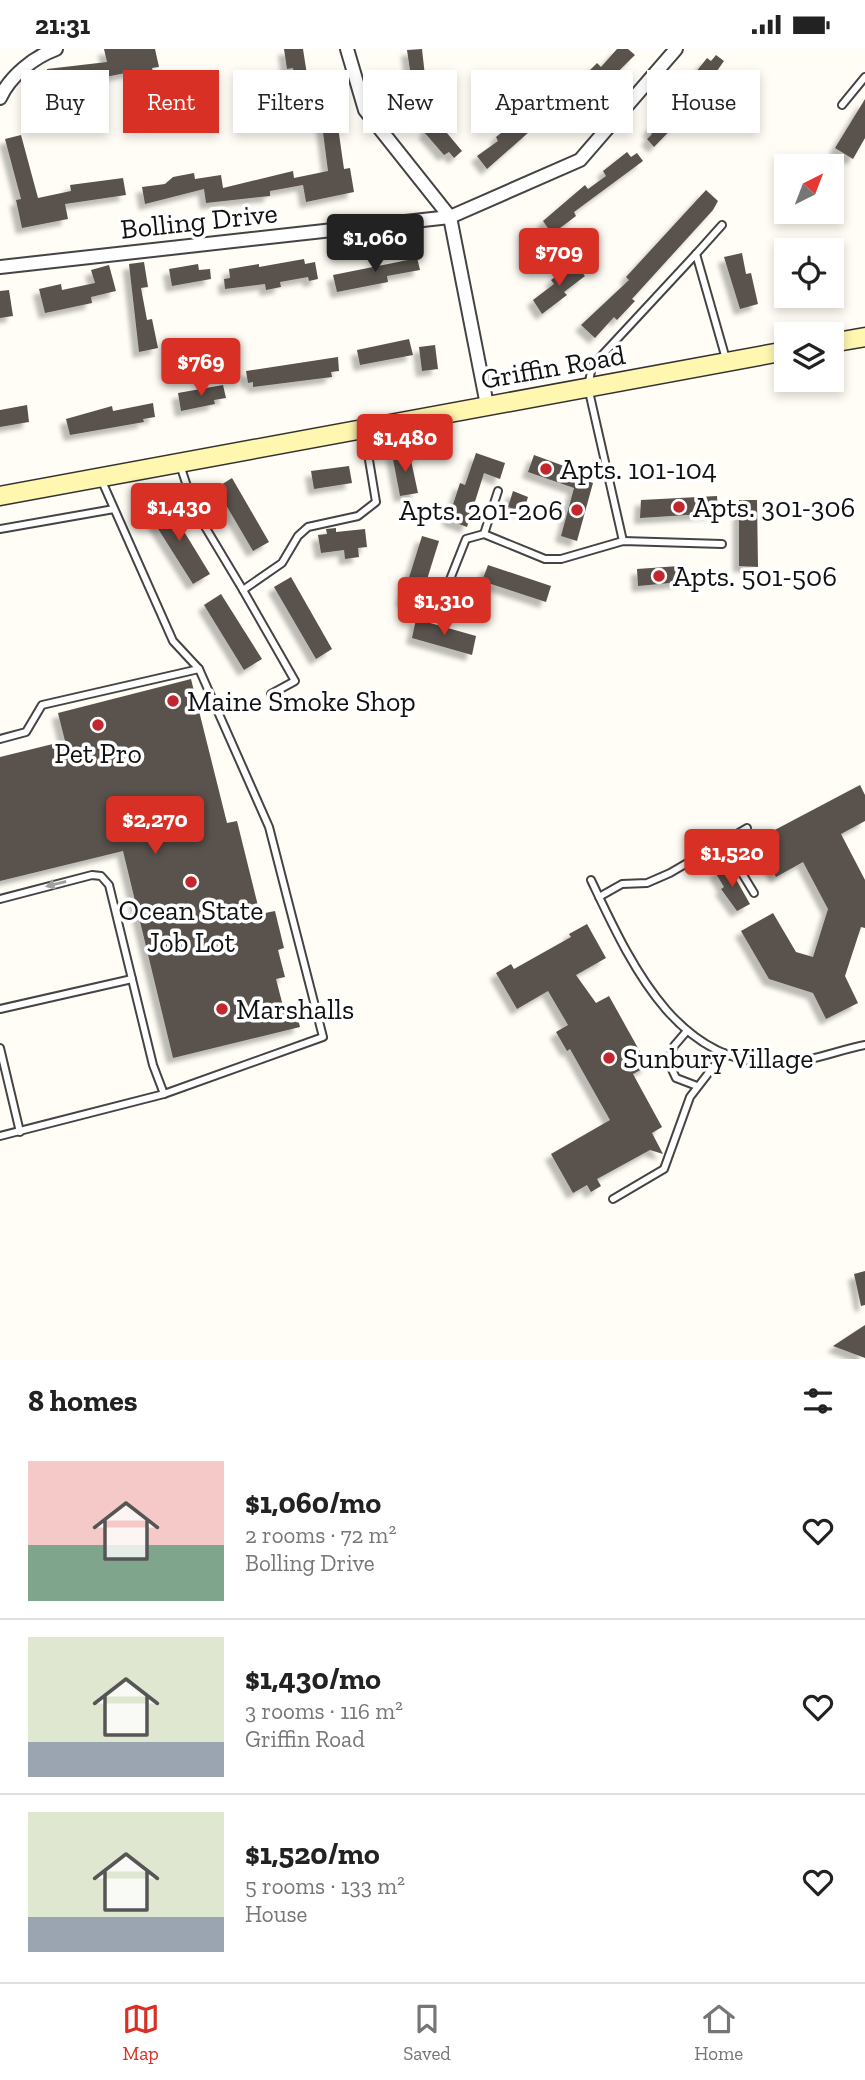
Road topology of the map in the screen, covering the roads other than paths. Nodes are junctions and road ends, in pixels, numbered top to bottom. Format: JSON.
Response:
{"nodes":[{"id":1,"x":56,"y":49,"type":"edge"},
{"id":2,"x":347,"y":49,"type":"edge"},
{"id":3,"x":676,"y":49,"type":"edge"},
{"id":4,"x":865,"y":77,"type":"edge"},
{"id":5,"x":0,"y":98,"type":"edge"},
{"id":6,"x":842,"y":105,"type":"dead end"},
{"id":7,"x":450,"y":217,"type":"junction"},
{"id":8,"x":722,"y":225,"type":"dead end"},
{"id":9,"x":696,"y":254,"type":"junction"},
{"id":10,"x":0,"y":267,"type":"edge"},
{"id":11,"x":865,"y":337,"type":"edge"},
{"id":12,"x":844,"y":341,"type":"edge"},
{"id":13,"x":774,"y":353,"type":"edge"},
{"id":14,"x":727,"y":362,"type":"junction"},
{"id":15,"x":588,"y":387,"type":"junction"},
{"id":16,"x":487,"y":405,"type":"junction"},
{"id":17,"x":364,"y":428,"type":"junction"},
{"id":18,"x":180,"y":463,"type":"junction"},
{"id":19,"x":100,"y":477,"type":"junction"},
{"id":20,"x":498,"y":491,"type":"dead end"},
{"id":21,"x":0,"y":496,"type":"edge"},
{"id":22,"x":114,"y":509,"type":"junction"},
{"id":23,"x":0,"y":529,"type":"edge"},
{"id":24,"x":484,"y":534,"type":"junction"},
{"id":25,"x":624,"y":541,"type":"junction"},
{"id":26,"x":722,"y":544,"type":"dead end"},
{"id":27,"x":243,"y":590,"type":"junction"},
{"id":28,"x":462,"y":604,"type":"dead end"},
{"id":29,"x":199,"y":669,"type":"junction"},
{"id":30,"x":271,"y":694,"type":"dead end"},
{"id":31,"x":0,"y":739,"type":"edge"},
{"id":32,"x":747,"y":828,"type":"dead end"},
{"id":33,"x":723,"y":842,"type":"junction"},
{"id":34,"x":591,"y":880,"type":"dead end"},
{"id":35,"x":754,"y":893,"type":"dead end"},
{"id":36,"x":599,"y":897,"type":"junction"},
{"id":37,"x":0,"y":899,"type":"edge"},
{"id":38,"x":132,"y":979,"type":"junction"},
{"id":39,"x":0,"y":1009,"type":"edge"},
{"id":40,"x":687,"y":1032,"type":"junction"},
{"id":41,"x":865,"y":1045,"type":"edge"},
{"id":42,"x":0,"y":1048,"type":"edge"},
{"id":43,"x":724,"y":1053,"type":"junction"},
{"id":44,"x":697,"y":1086,"type":"junction"},
{"id":45,"x":164,"y":1094,"type":"junction"},
{"id":46,"x":20,"y":1132,"type":"junction"},
{"id":47,"x":0,"y":1136,"type":"edge"},
{"id":48,"x":613,"y":1199,"type":"dead end"}],
"edges":[{"from":1,"to":5,"type":"street"},
{"from":2,"to":7,"type":"street"},
{"from":3,"to":7,"type":"street","name":"Bolling Drive"},
{"from":4,"to":6,"type":"lane"},
{"from":7,"to":10,"type":"street","name":"Bolling Drive"},
{"from":7,"to":16,"type":"street"},
{"from":8,"to":9,"type":"lane"},
{"from":9,"to":14,"type":"lane"},
{"from":9,"to":15,"type":"lane"},
{"from":11,"to":12,"type":"main road"},
{"from":13,"to":14,"type":"main road","name":"Griffin Road"},
{"from":14,"to":15,"type":"main road","name":"Griffin Road"},
{"from":15,"to":16,"type":"main road","name":"Griffin Road"},
{"from":15,"to":25,"type":"lane"},
{"from":16,"to":17,"type":"main road","name":"Griffin Road"},
{"from":17,"to":18,"type":"main road","name":"Griffin Road"},
{"from":17,"to":27,"type":"lane"},
{"from":18,"to":19,"type":"main road","name":"Griffin Road"},
{"from":18,"to":27,"type":"lane"},
{"from":19,"to":21,"type":"main road","name":"Griffin Road"},
{"from":19,"to":22,"type":"lane"},
{"from":20,"to":24,"type":"lane"},
{"from":22,"to":23,"type":"lane"},
{"from":22,"to":29,"type":"lane"},
{"from":24,"to":25,"type":"lane"},
{"from":24,"to":28,"type":"lane"},
{"from":25,"to":26,"type":"lane"},
{"from":27,"to":30,"type":"lane"},
{"from":29,"to":31,"type":"lane"},
{"from":29,"to":45,"type":"lane"},
{"from":32,"to":33,"type":"lane"},
{"from":33,"to":35,"type":"lane"},
{"from":33,"to":36,"type":"lane"},
{"from":34,"to":36,"type":"lane"},
{"from":36,"to":40,"type":"lane"},
{"from":38,"to":37,"type":"lane","one_way":true},
{"from":38,"to":39,"type":"lane"},
{"from":38,"to":45,"type":"lane"},
{"from":40,"to":43,"type":"lane"},
{"from":40,"to":44,"type":"lane"},
{"from":41,"to":43,"type":"lane"},
{"from":42,"to":46,"type":"lane"},
{"from":43,"to":44,"type":"lane"},
{"from":44,"to":48,"type":"lane"},
{"from":45,"to":46,"type":"lane"},
{"from":46,"to":47,"type":"lane"}]}
